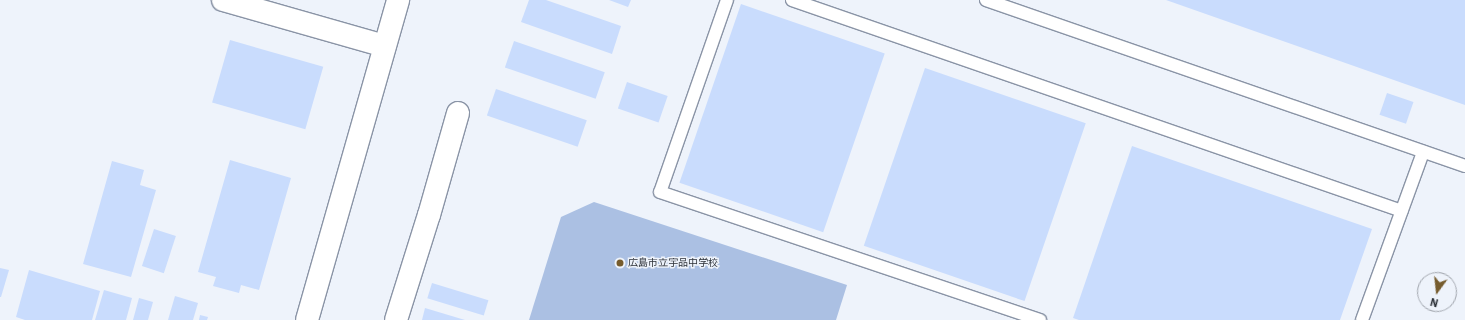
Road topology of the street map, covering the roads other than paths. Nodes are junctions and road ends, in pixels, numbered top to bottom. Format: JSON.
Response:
{"nodes":[{"id":1,"x":224,"y":0,"type":"edge"},
{"id":2,"x":398,"y":0,"type":"edge"},
{"id":3,"x":727,"y":0,"type":"edge"},
{"id":4,"x":792,"y":0,"type":"edge"},
{"id":5,"x":986,"y":0,"type":"edge"},
{"id":6,"x":385,"y":46,"type":"junction"},
{"id":7,"x":458,"y":113,"type":"dead end"},
{"id":8,"x":1423,"y":152,"type":"junction"},
{"id":9,"x":1465,"y":166,"type":"edge"},
{"id":10,"x":1402,"y":211,"type":"junction"},
{"id":11,"x":307,"y":320,"type":"edge"},
{"id":12,"x":396,"y":320,"type":"edge"},
{"id":13,"x":1040,"y":320,"type":"edge"},
{"id":14,"x":1362,"y":320,"type":"edge"}],
"edges":[{"from":1,"to":6,"type":"street"},
{"from":2,"to":6,"type":"street"},
{"from":3,"to":13,"type":"lane"},
{"from":4,"to":10,"type":"lane"},
{"from":5,"to":8,"type":"lane"},
{"from":6,"to":11,"type":"street"},
{"from":7,"to":12,"type":"street"},
{"from":8,"to":9,"type":"lane"},
{"from":8,"to":10,"type":"lane"},
{"from":10,"to":14,"type":"lane"}]}
